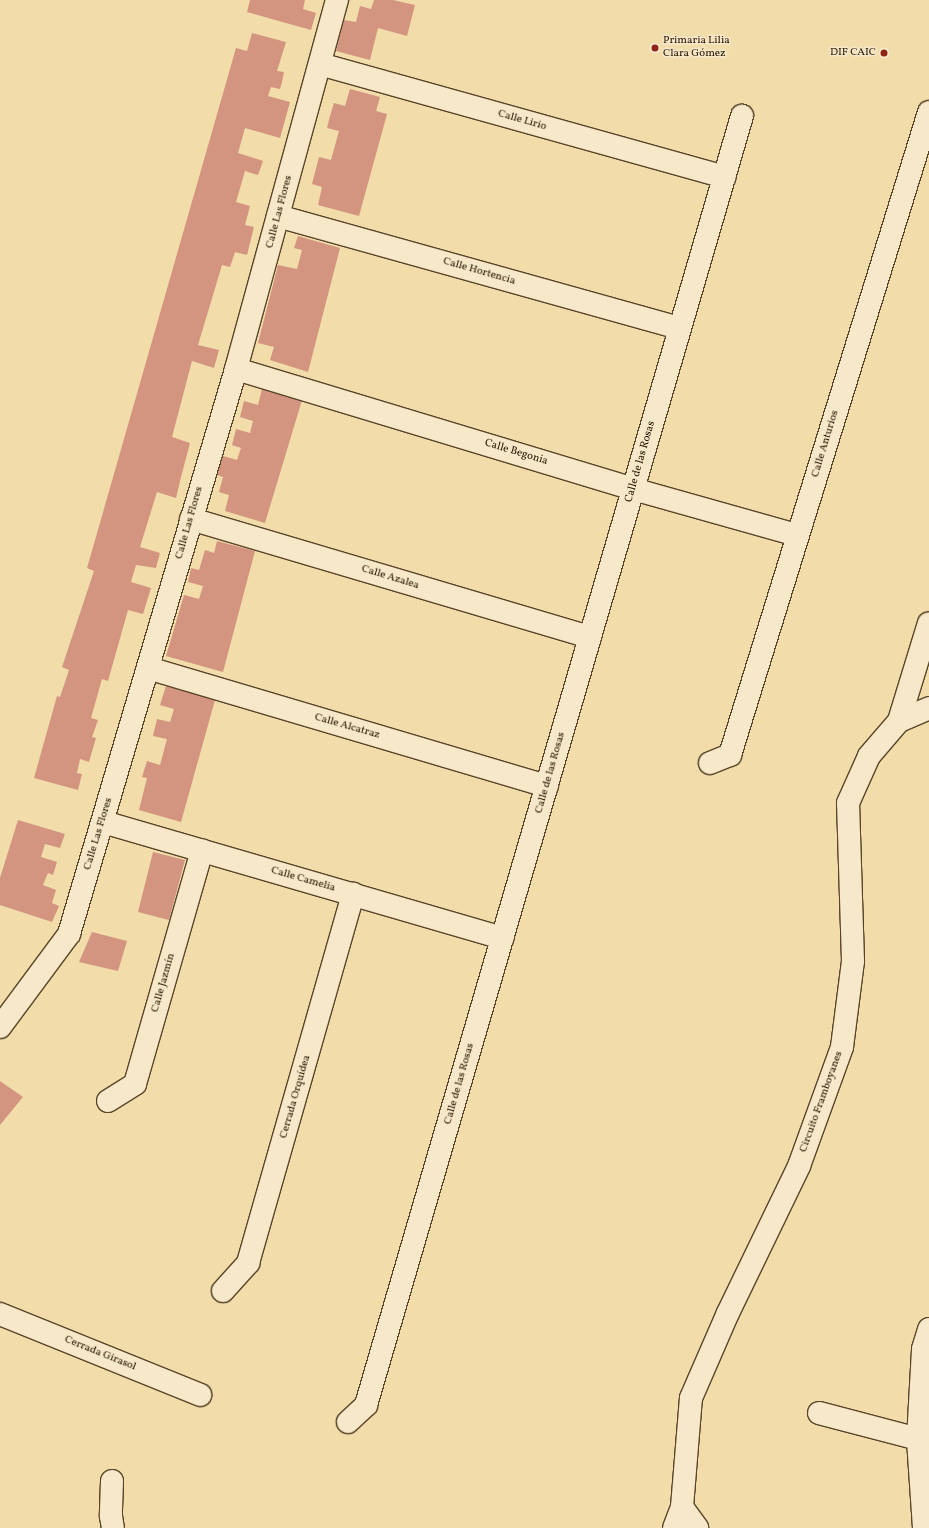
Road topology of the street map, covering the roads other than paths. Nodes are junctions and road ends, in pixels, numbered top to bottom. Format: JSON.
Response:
{"nodes":[{"id":1,"x":337,"y":0,"type":"edge"},
{"id":2,"x":320,"y":64,"type":"junction"},
{"id":3,"x":929,"y":112,"type":"edge"},
{"id":4,"x":742,"y":116,"type":"dead end"},
{"id":5,"x":724,"y":177,"type":"junction"},
{"id":6,"x":278,"y":216,"type":"junction"},
{"id":7,"x":680,"y":328,"type":"junction"},
{"id":8,"x":236,"y":369,"type":"junction"},
{"id":9,"x":633,"y":489,"type":"junction"},
{"id":10,"x":191,"y":519,"type":"junction"},
{"id":11,"x":797,"y":535,"type":"junction"},
{"id":12,"x":929,"y":623,"type":"edge"},
{"id":13,"x":590,"y":637,"type":"junction"},
{"id":14,"x":148,"y":668,"type":"junction"},
{"id":15,"x":929,"y":708,"type":"edge"},
{"id":16,"x":899,"y":721,"type":"junction"},
{"id":17,"x":710,"y":762,"type":"dead end"},
{"id":18,"x":547,"y":786,"type":"junction"},
{"id":19,"x":103,"y":822,"type":"junction"},
{"id":20,"x":202,"y":850,"type":"junction"},
{"id":21,"x":353,"y":894,"type":"junction"},
{"id":22,"x":503,"y":938,"type":"junction"},
{"id":23,"x":0,"y":1027,"type":"edge"},
{"id":24,"x":108,"y":1101,"type":"dead end"},
{"id":25,"x":223,"y":1290,"type":"dead end"},
{"id":26,"x":0,"y":1314,"type":"edge"},
{"id":27,"x":929,"y":1329,"type":"edge"},
{"id":28,"x":200,"y":1394,"type":"dead end"},
{"id":29,"x":819,"y":1413,"type":"dead end"},
{"id":30,"x":348,"y":1422,"type":"dead end"},
{"id":31,"x":918,"y":1439,"type":"junction"},
{"id":32,"x":112,"y":1481,"type":"dead end"},
{"id":33,"x":682,"y":1507,"type":"junction"},
{"id":34,"x":922,"y":1525,"type":"edge"},
{"id":35,"x":113,"y":1528,"type":"edge"},
{"id":36,"x":674,"y":1528,"type":"edge"},
{"id":37,"x":697,"y":1528,"type":"edge"}],
"edges":[{"from":1,"to":2,"type":"street","name":"Calle Las Flores"},
{"from":2,"to":5,"type":"street","name":"Calle Lirio"},
{"from":2,"to":6,"type":"street","name":"Calle Las Flores"},
{"from":3,"to":11,"type":"street","name":"Calle Anturios"},
{"from":4,"to":5,"type":"street","name":"Calle de las Rosas"},
{"from":5,"to":7,"type":"street","name":"Calle de las Rosas"},
{"from":6,"to":7,"type":"street","name":"Calle Hortencia"},
{"from":6,"to":8,"type":"street","name":"Calle Las Flores"},
{"from":7,"to":9,"type":"street","name":"Calle de las Rosas"},
{"from":8,"to":9,"type":"street","name":"Calle Begonia"},
{"from":8,"to":10,"type":"street","name":"Calle Las Flores"},
{"from":9,"to":11,"type":"street","name":"Calle Begonia"},
{"from":9,"to":13,"type":"street","name":"Calle de las Rosas"},
{"from":10,"to":13,"type":"street","name":"Calle Azalea"},
{"from":10,"to":14,"type":"street","name":"Calle Las Flores"},
{"from":11,"to":17,"type":"street","name":"Calle Anturios"},
{"from":12,"to":16,"type":"street"},
{"from":13,"to":18,"type":"street","name":"Calle de las Rosas"},
{"from":14,"to":18,"type":"street","name":"Calle Alcatraz"},
{"from":14,"to":19,"type":"street","name":"Calle Las Flores"},
{"from":15,"to":16,"type":"street","name":"Circuito Framboyanes"},
{"from":16,"to":33,"type":"street","name":"Circuito Framboyanes"},
{"from":18,"to":22,"type":"street","name":"Calle de las Rosas"},
{"from":19,"to":20,"type":"street","name":"Calle Camelia"},
{"from":19,"to":23,"type":"street","name":"Calle Las Flores"},
{"from":20,"to":21,"type":"street","name":"Calle Camelia"},
{"from":20,"to":24,"type":"street","name":"Calle Jazmín"},
{"from":21,"to":22,"type":"street","name":"Calle Camelia"},
{"from":21,"to":25,"type":"street","name":"Cerrada Orquídea"},
{"from":22,"to":30,"type":"street","name":"Calle de las Rosas"},
{"from":26,"to":28,"type":"street","name":"Cerrada Girasol"},
{"from":27,"to":31,"type":"street"},
{"from":29,"to":31,"type":"street"},
{"from":31,"to":34,"type":"street"},
{"from":32,"to":35,"type":"street"},
{"from":33,"to":36,"type":"street","name":"Circuito Framboyanes"},
{"from":33,"to":37,"type":"street"}]}
